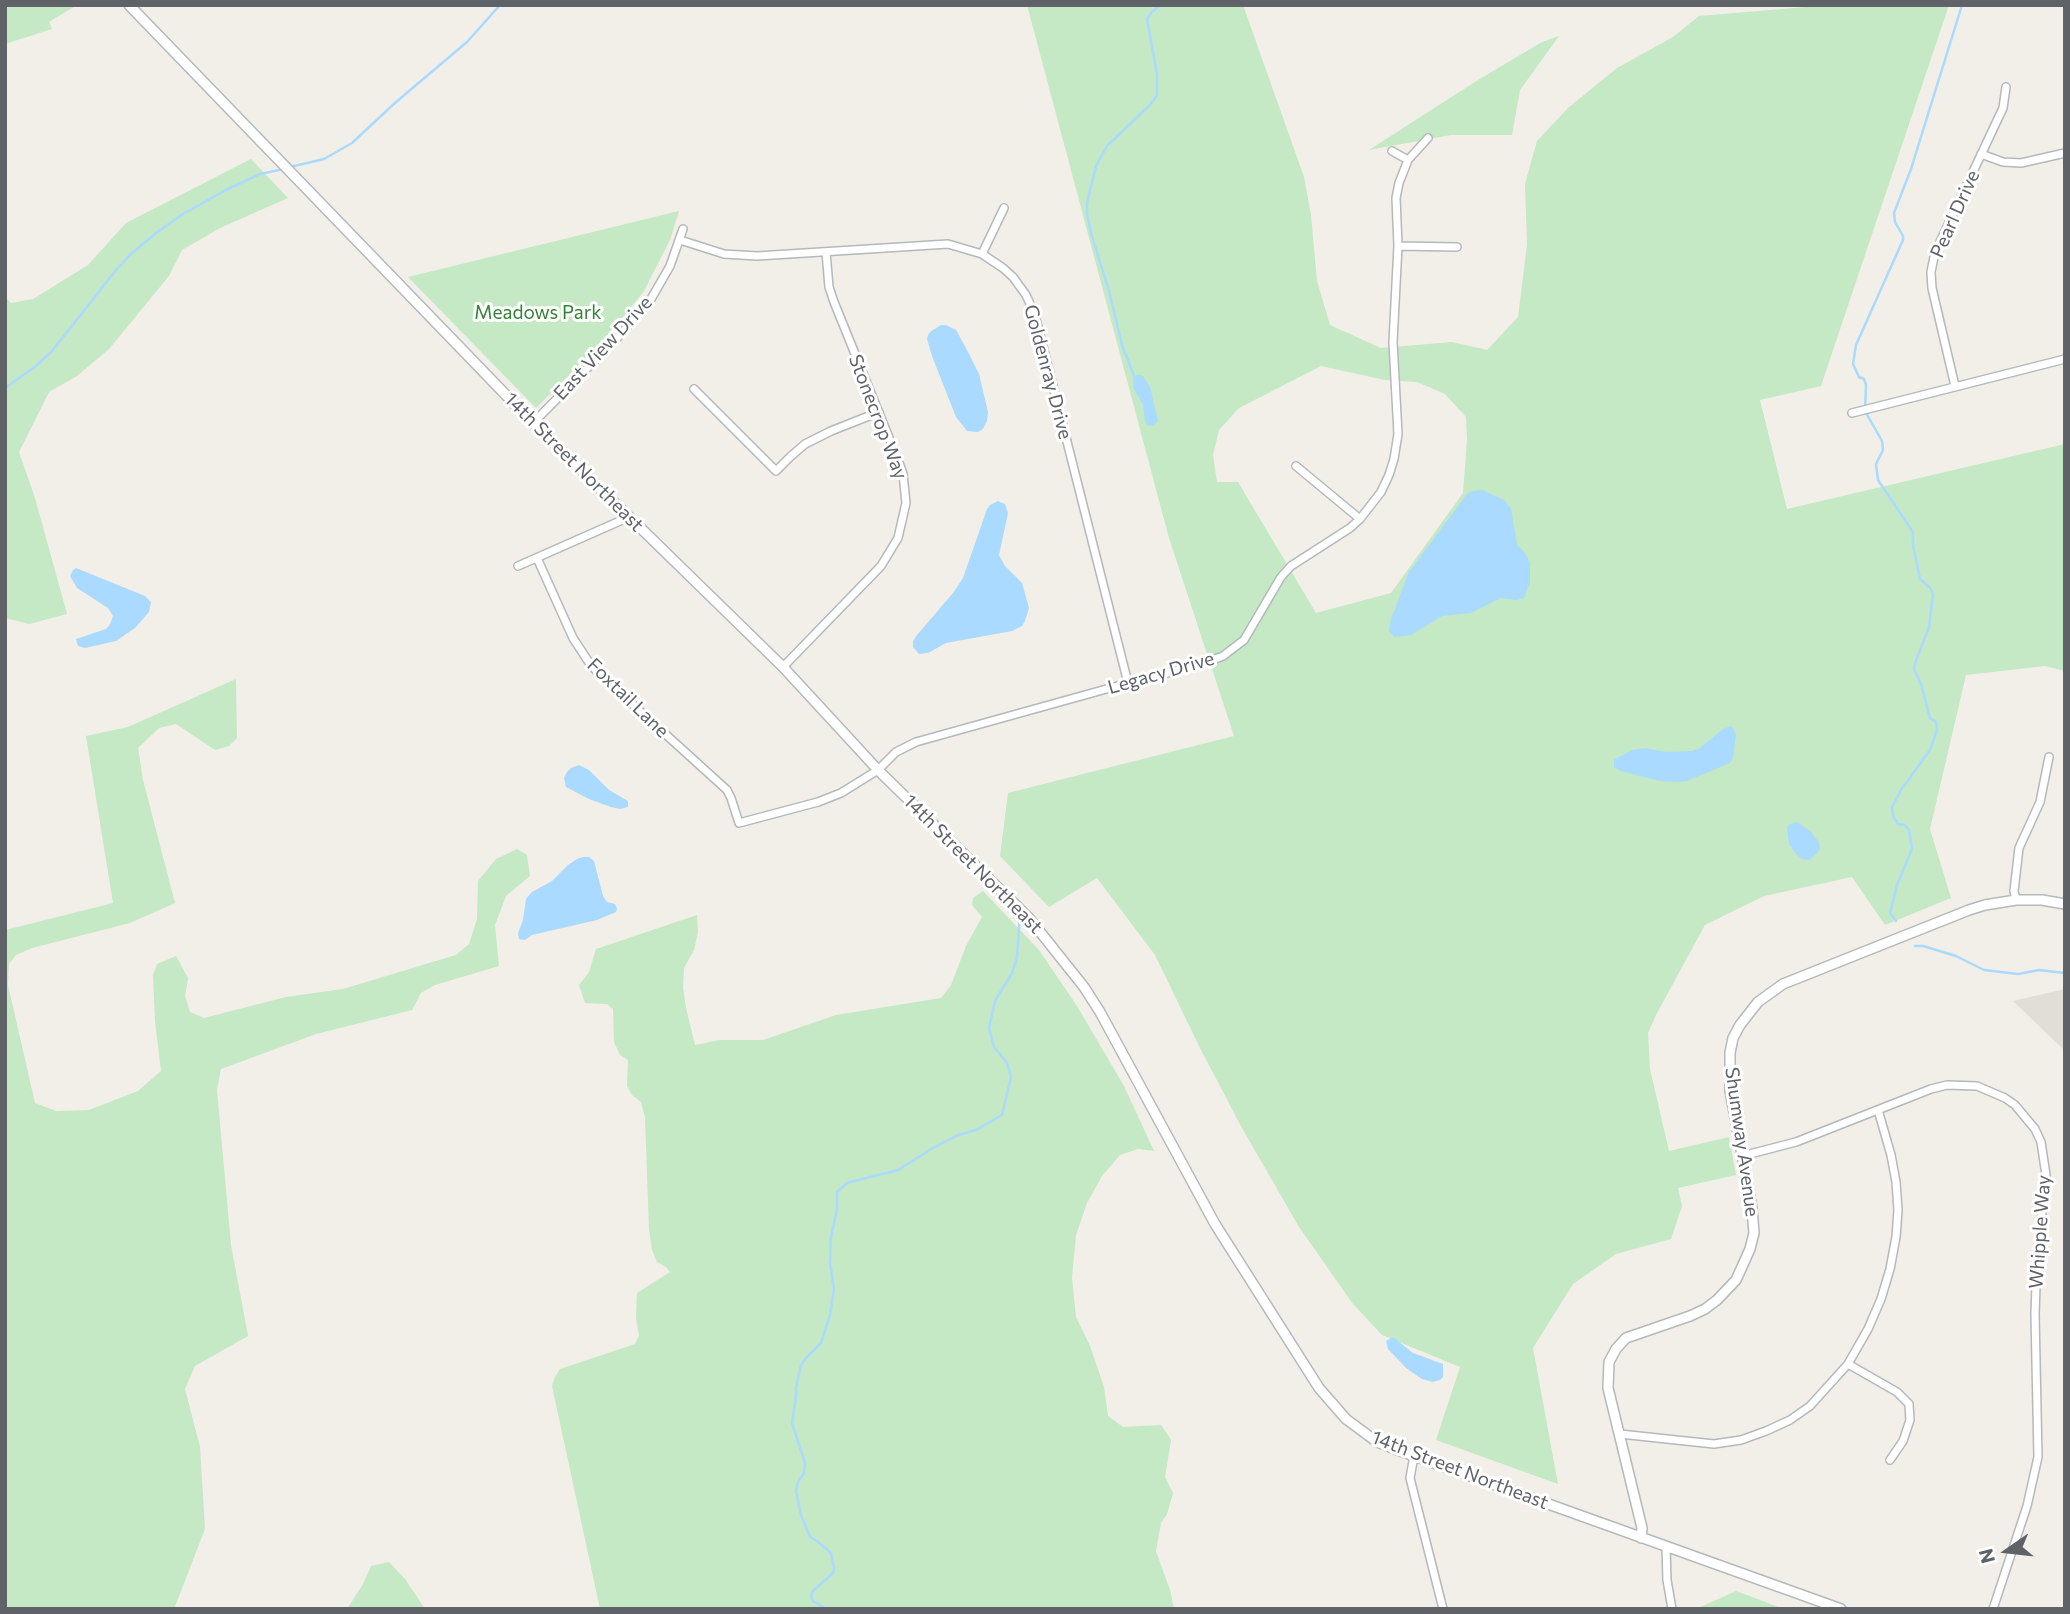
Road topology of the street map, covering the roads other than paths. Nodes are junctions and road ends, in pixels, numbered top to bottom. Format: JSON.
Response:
{"nodes":[{"id":1,"x":130,"y":5,"type":"edge"},
{"id":2,"x":2006,"y":87,"type":"dead end"},
{"id":3,"x":1428,"y":138,"type":"dead end"},
{"id":4,"x":1392,"y":151,"type":"dead end"},
{"id":5,"x":2065,"y":153,"type":"edge"},
{"id":6,"x":1981,"y":154,"type":"junction"},
{"id":7,"x":1408,"y":160,"type":"junction"},
{"id":8,"x":1004,"y":208,"type":"dead end"},
{"id":9,"x":683,"y":229,"type":"dead end"},
{"id":10,"x":680,"y":240,"type":"junction"},
{"id":11,"x":1398,"y":246,"type":"junction"},
{"id":12,"x":1457,"y":247,"type":"dead end"},
{"id":13,"x":826,"y":251,"type":"junction"},
{"id":14,"x":982,"y":254,"type":"junction"},
{"id":15,"x":2065,"y":359,"type":"edge"},
{"id":16,"x":1955,"y":386,"type":"junction"},
{"id":17,"x":694,"y":389,"type":"dead end"},
{"id":18,"x":879,"y":412,"type":"junction"},
{"id":19,"x":1852,"y":413,"type":"dead end"},
{"id":20,"x":533,"y":423,"type":"junction"},
{"id":21,"x":1296,"y":466,"type":"dead end"},
{"id":22,"x":629,"y":517,"type":"junction"},
{"id":23,"x":1360,"y":519,"type":"junction"},
{"id":24,"x":537,"y":558,"type":"junction"},
{"id":25,"x":518,"y":566,"type":"dead end"},
{"id":26,"x":783,"y":667,"type":"junction"},
{"id":27,"x":1128,"y":683,"type":"junction"},
{"id":28,"x":2049,"y":757,"type":"dead end"},
{"id":29,"x":878,"y":770,"type":"junction"},
{"id":30,"x":739,"y":822,"type":"joint"},
{"id":31,"x":2016,"y":900,"type":"junction"},
{"id":32,"x":2065,"y":904,"type":"edge"},
{"id":33,"x":1878,"y":1110,"type":"junction"},
{"id":34,"x":1742,"y":1156,"type":"junction"},
{"id":35,"x":1848,"y":1364,"type":"junction"},
{"id":36,"x":1620,"y":1434,"type":"junction"},
{"id":37,"x":1414,"y":1456,"type":"junction"},
{"id":38,"x":1890,"y":1460,"type":"dead end"},
{"id":39,"x":1641,"y":1538,"type":"junction"},
{"id":40,"x":1666,"y":1547,"type":"junction"},
{"id":41,"x":1443,"y":1609,"type":"edge"},
{"id":42,"x":1672,"y":1609,"type":"edge"},
{"id":43,"x":1841,"y":1609,"type":"edge"},
{"id":44,"x":1993,"y":1609,"type":"edge"}],
"edges":[{"from":1,"to":20,"type":"street","name":"14th Street Northeast"},
{"from":2,"to":6,"type":"street","name":"Pearl Drive"},
{"from":3,"to":7,"type":"street","name":"Legacy Drive"},
{"from":4,"to":7,"type":"street"},
{"from":5,"to":6,"type":"street"},
{"from":6,"to":16,"type":"street","name":"Pearl Drive"},
{"from":7,"to":11,"type":"street","name":"Legacy Drive"},
{"from":8,"to":14,"type":"street"},
{"from":9,"to":10,"type":"street","name":"East View Drive"},
{"from":10,"to":13,"type":"street","name":"Goldenray Drive"},
{"from":10,"to":20,"type":"street","name":"East View Drive"},
{"from":11,"to":12,"type":"street"},
{"from":11,"to":23,"type":"street","name":"Legacy Drive"},
{"from":13,"to":14,"type":"street","name":"Goldenray Drive"},
{"from":13,"to":18,"type":"street","name":"Stonecrop Way"},
{"from":14,"to":27,"type":"street","name":"Goldenray Drive"},
{"from":15,"to":16,"type":"street"},
{"from":16,"to":19,"type":"street"},
{"from":17,"to":18,"type":"street"},
{"from":18,"to":26,"type":"street","name":"Stonecrop Way"},
{"from":20,"to":22,"type":"street","name":"14th Street Northeast"},
{"from":21,"to":23,"type":"street"},
{"from":22,"to":24,"type":"street"},
{"from":22,"to":26,"type":"street","name":"14th Street Northeast"},
{"from":23,"to":27,"type":"street","name":"Legacy Drive"},
{"from":24,"to":25,"type":"street"},
{"from":24,"to":30,"type":"street","name":"Foxtail Lane"},
{"from":26,"to":29,"type":"street","name":"14th Street Northeast"},
{"from":27,"to":29,"type":"street","name":"Legacy Drive"},
{"from":28,"to":31,"type":"street"},
{"from":29,"to":30,"type":"street","name":"Legacy Drive"},
{"from":29,"to":37,"type":"street","name":"14th Street Northeast"},
{"from":31,"to":32,"type":"street","name":"Shumway Avenue"},
{"from":31,"to":34,"type":"street","name":"Shumway Avenue"},
{"from":33,"to":34,"type":"street","name":"Whipple Way"},
{"from":33,"to":35,"type":"street"},
{"from":33,"to":44,"type":"street","name":"Whipple Way"},
{"from":34,"to":36,"type":"street","name":"Shumway Avenue"},
{"from":35,"to":36,"type":"street"},
{"from":35,"to":38,"type":"street"},
{"from":36,"to":39,"type":"street","name":"Shumway Avenue"},
{"from":37,"to":39,"type":"street","name":"14th Street Northeast"},
{"from":37,"to":41,"type":"street"},
{"from":39,"to":40,"type":"street","name":"14th Street Northeast"},
{"from":40,"to":42,"type":"street"},
{"from":40,"to":43,"type":"street","name":"14th Street Northeast"}]}
